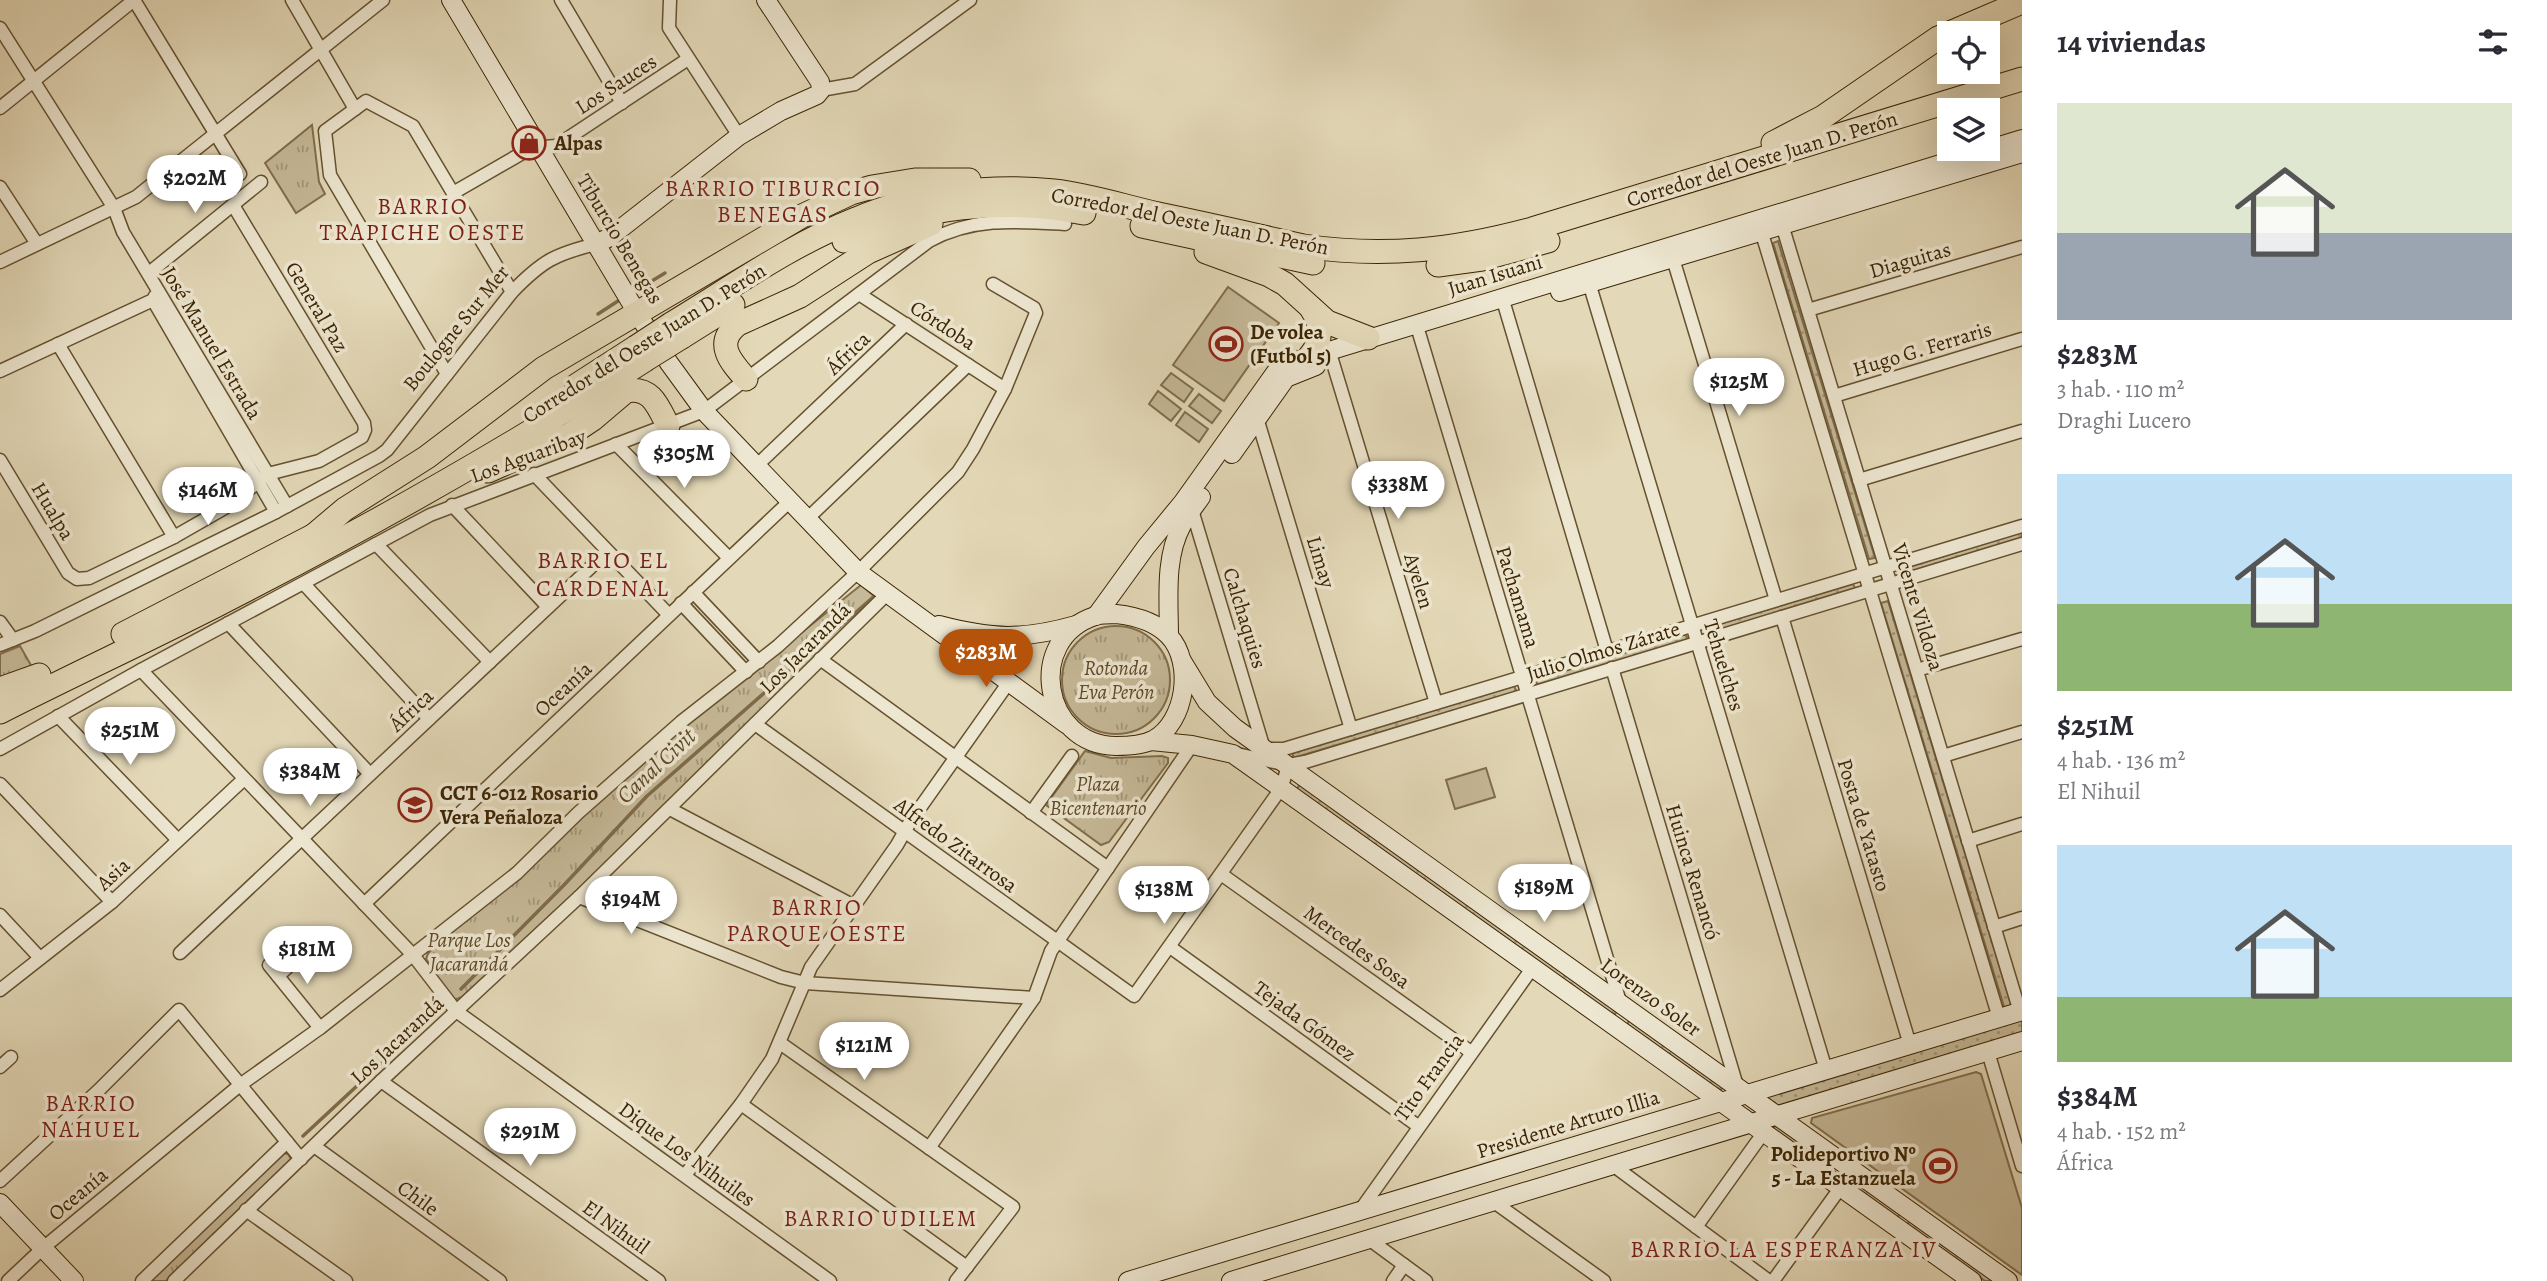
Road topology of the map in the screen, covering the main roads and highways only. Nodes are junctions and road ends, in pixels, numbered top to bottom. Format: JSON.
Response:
{"nodes":[{"id":1,"x":2022,"y":2,"type":"edge"},
{"id":2,"x":2022,"y":79,"type":"edge"},
{"id":3,"x":2022,"y":96,"type":"edge"},
{"id":4,"x":2000,"y":102,"type":"edge"},
{"id":5,"x":1937,"y":122,"type":"edge"},
{"id":6,"x":1667,"y":188,"type":"junction"},
{"id":7,"x":1001,"y":205,"type":"junction"},
{"id":8,"x":1066,"y":205,"type":"junction"},
{"id":9,"x":1116,"y":211,"type":"junction"},
{"id":10,"x":1142,"y":226,"type":"junction"},
{"id":11,"x":1310,"y":306,"type":"junction"},
{"id":12,"x":677,"y":331,"type":"junction"},
{"id":13,"x":1378,"y":341,"type":"road end"},
{"id":14,"x":640,"y":354,"type":"junction"},
{"id":15,"x":1323,"y":355,"type":"road end"},
{"id":16,"x":746,"y":379,"type":"road end"},
{"id":17,"x":668,"y":425,"type":"road end"},
{"id":18,"x":388,"y":513,"type":"junction"},
{"id":19,"x":313,"y":536,"type":"junction"},
{"id":20,"x":45,"y":681,"type":"junction"},
{"id":21,"x":0,"y":689,"type":"edge"},
{"id":22,"x":0,"y":695,"type":"edge"},
{"id":23,"x":0,"y":712,"type":"edge"},
{"id":24,"x":0,"y":718,"type":"edge"}],
"edges":[{"from":1,"to":6,"type":"highway"},
{"from":2,"to":6,"type":"highway","name":"Corredor del Oeste Juan D. Perón"},
{"from":3,"to":4,"type":"highway"},
{"from":5,"to":10,"type":"highway","name":"Corredor del Oeste Juan D. Perón"},
{"from":6,"to":9,"type":"highway","name":"Corredor del Oeste Juan D. Perón"},
{"from":7,"to":8,"type":"highway","name":"Corredor del Oeste Juan D. Perón"},
{"from":7,"to":12,"type":"highway","name":"Corredor del Oeste Juan D. Perón"},
{"from":7,"to":16,"type":"highway"},
{"from":8,"to":9,"type":"highway","name":"Corredor del Oeste Juan D. Perón"},
{"from":8,"to":12,"type":"highway","name":"Corredor del Oeste Juan D. Perón"},
{"from":8,"to":19,"type":"highway"},
{"from":9,"to":10,"type":"highway","name":"Corredor del Oeste Juan D. Perón"},
{"from":10,"to":11,"type":"highway"},
{"from":11,"to":13,"type":"highway"},
{"from":11,"to":15,"type":"highway"},
{"from":12,"to":14,"type":"highway","name":"Corredor del Oeste Juan D. Perón","bridge":true},
{"from":14,"to":18,"type":"highway","name":"Corredor del Oeste Juan D. Perón"},
{"from":14,"to":19,"type":"highway","name":"Corredor del Oeste Juan D. Perón"},
{"from":17,"to":18,"type":"highway"},
{"from":18,"to":20,"type":"highway","name":"Corredor del Oeste Juan D. Perón"},
{"from":19,"to":20,"type":"highway","name":"Corredor del Oeste Juan D. Perón"},
{"from":20,"to":21,"type":"highway"},
{"from":20,"to":22,"type":"highway","name":"Corredor del Oeste Juan D. Perón"},
{"from":20,"to":23,"type":"highway","name":"Corredor del Oeste Juan D. Perón"},
{"from":20,"to":24,"type":"highway"}]}
